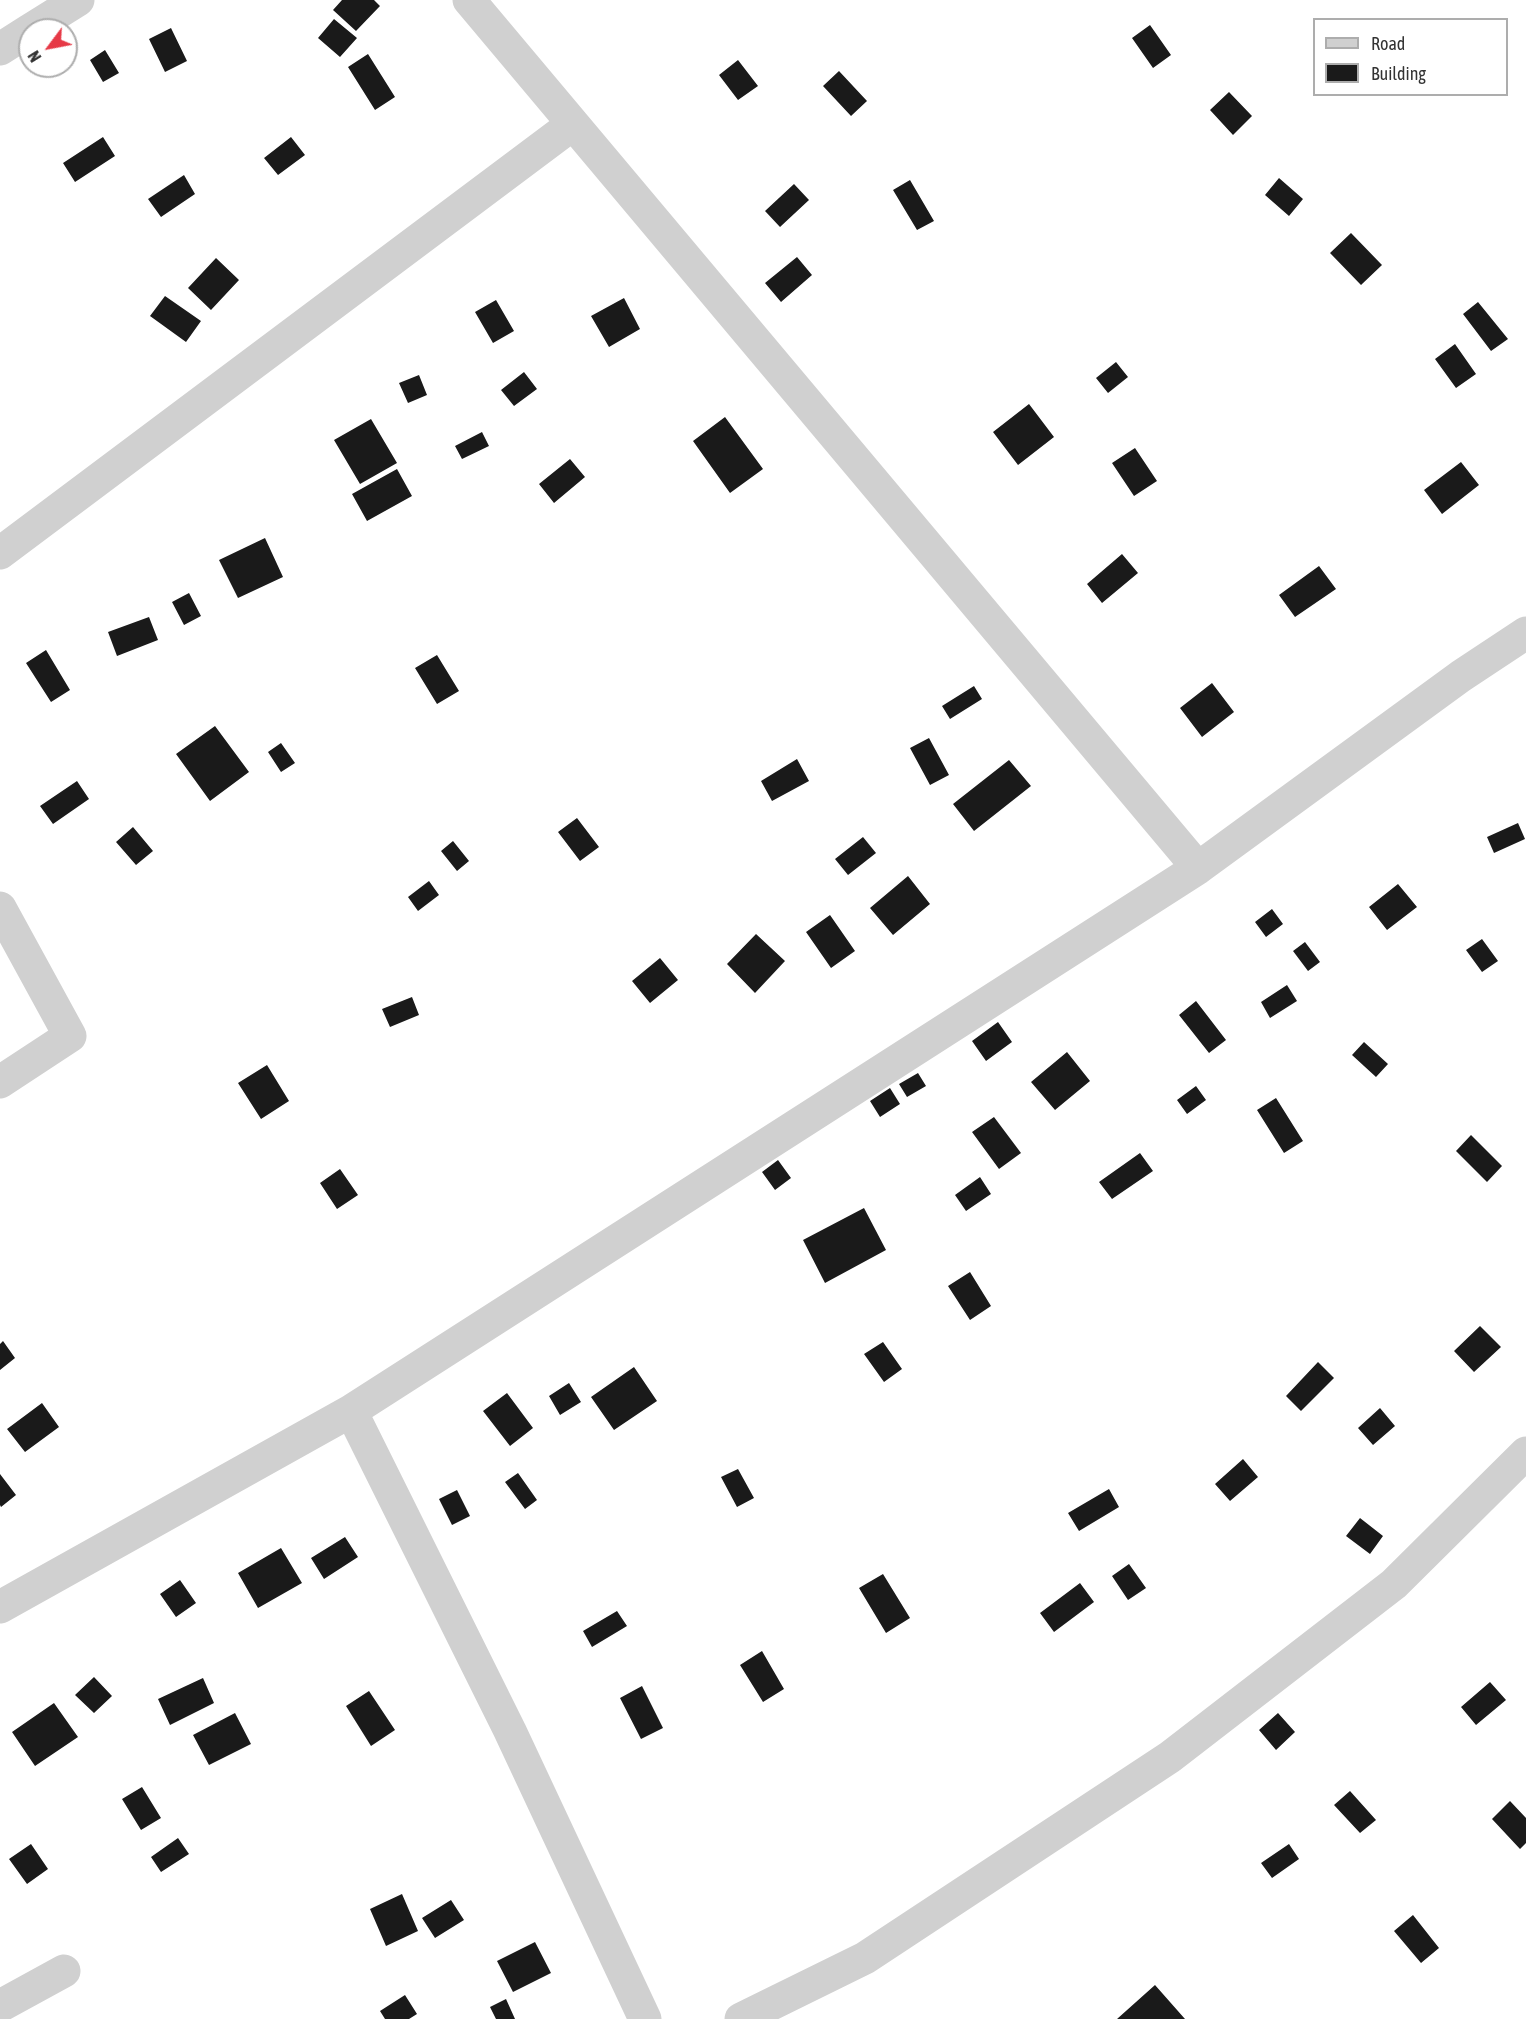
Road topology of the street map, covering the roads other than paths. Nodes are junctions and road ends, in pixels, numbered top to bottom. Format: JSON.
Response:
{"nodes":[{"id":1,"x":78,"y":0,"type":"edge"},
{"id":2,"x":469,"y":0,"type":"edge"},
{"id":3,"x":49,"y":18,"type":"edge"},
{"id":4,"x":18,"y":38,"type":"edge"},
{"id":5,"x":0,"y":49,"type":"edge"},
{"id":6,"x":573,"y":124,"type":"junction"},
{"id":7,"x":0,"y":553,"type":"edge"},
{"id":8,"x":1526,"y":633,"type":"edge"},
{"id":9,"x":1198,"y":868,"type":"junction"},
{"id":10,"x":0,"y":908,"type":"edge"},
{"id":11,"x":0,"y":1082,"type":"edge"},
{"id":12,"x":351,"y":1412,"type":"junction"},
{"id":13,"x":1526,"y":1453,"type":"edge"},
{"id":14,"x":0,"y":1607,"type":"edge"},
{"id":15,"x":64,"y":1971,"type":"dead end"},
{"id":16,"x":0,"y":2006,"type":"edge"},
{"id":17,"x":645,"y":2019,"type":"edge"},
{"id":18,"x":741,"y":2019,"type":"edge"}],
"edges":[{"from":1,"to":3,"type":"street"},
{"from":2,"to":6,"type":"street"},
{"from":4,"to":5,"type":"street"},
{"from":6,"to":7,"type":"street"},
{"from":6,"to":9,"type":"street"},
{"from":8,"to":9,"type":"street"},
{"from":9,"to":12,"type":"street"},
{"from":10,"to":11,"type":"street"},
{"from":12,"to":14,"type":"street"},
{"from":12,"to":17,"type":"street"},
{"from":13,"to":18,"type":"street"},
{"from":15,"to":16,"type":"street"}]}
